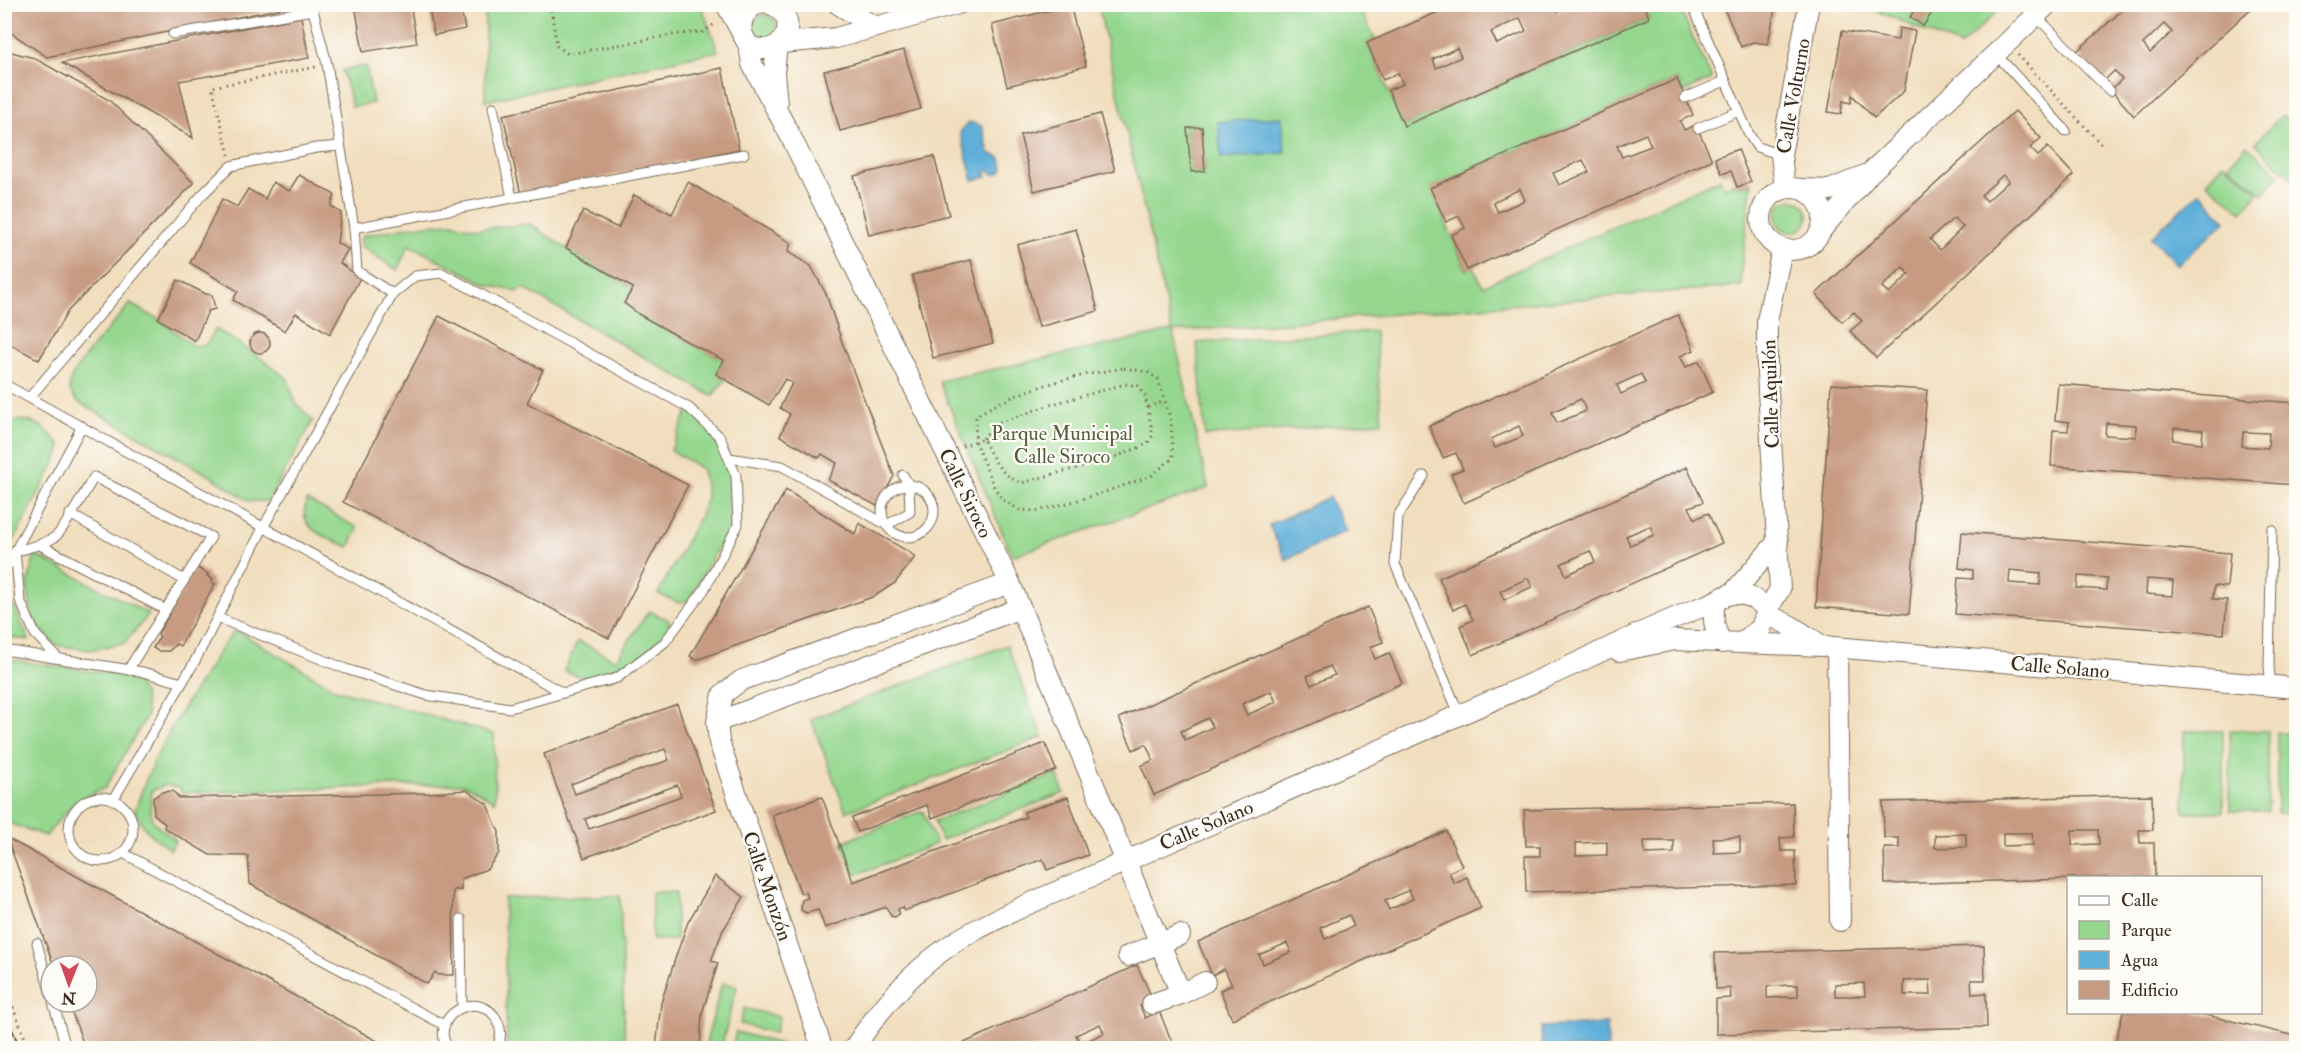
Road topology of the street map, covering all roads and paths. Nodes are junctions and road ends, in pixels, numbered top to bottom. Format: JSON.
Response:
{"nodes":[{"id":1,"x":550,"y":4,"type":"edge"},
{"id":2,"x":838,"y":4,"type":"edge"},
{"id":3,"x":958,"y":4,"type":"edge"},
{"id":4,"x":1692,"y":4,"type":"edge"},
{"id":5,"x":1809,"y":4,"type":"edge"},
{"id":6,"x":769,"y":5,"type":"edge"},
{"id":7,"x":313,"y":7,"type":"edge"},
{"id":8,"x":729,"y":9,"type":"edge"},
{"id":9,"x":2042,"y":10,"type":"edge"},
{"id":10,"x":875,"y":27,"type":"junction"},
{"id":11,"x":173,"y":34,"type":"dead end"},
{"id":12,"x":745,"y":40,"type":"junction"},
{"id":13,"x":779,"y":44,"type":"junction"},
{"id":14,"x":1996,"y":54,"type":"junction"},
{"id":15,"x":2023,"y":60,"type":"dead end"},
{"id":16,"x":327,"y":64,"type":"junction"},
{"id":17,"x":1725,"y":81,"type":"junction"},
{"id":18,"x":2110,"y":91,"type":"dead end"},
{"id":19,"x":1685,"y":98,"type":"dead end"},
{"id":20,"x":493,"y":107,"type":"dead end"},
{"id":21,"x":1739,"y":111,"type":"junction"},
{"id":22,"x":778,"y":113,"type":"junction"},
{"id":23,"x":1698,"y":128,"type":"dead end"},
{"id":24,"x":2066,"y":131,"type":"dead end"},
{"id":25,"x":2101,"y":144,"type":"dead end"},
{"id":26,"x":340,"y":146,"type":"junction"},
{"id":27,"x":744,"y":154,"type":"dead end"},
{"id":28,"x":1781,"y":155,"type":"junction"},
{"id":29,"x":231,"y":166,"type":"junction"},
{"id":30,"x":1870,"y":173,"type":"junction"},
{"id":31,"x":1792,"y":188,"type":"junction"},
{"id":32,"x":512,"y":198,"type":"junction"},
{"id":33,"x":354,"y":228,"type":"junction"},
{"id":34,"x":1822,"y":229,"type":"junction"},
{"id":35,"x":1782,"y":249,"type":"junction"},
{"id":36,"x":393,"y":294,"type":"junction"},
{"id":37,"x":4,"y":384,"type":"edge"},
{"id":38,"x":30,"y":398,"type":"junction"},
{"id":39,"x":1165,"y":401,"type":"junction"},
{"id":40,"x":1148,"y":407,"type":"junction"},
{"id":41,"x":82,"y":426,"type":"junction"},
{"id":42,"x":983,"y":439,"type":"junction"},
{"id":43,"x":975,"y":442,"type":"junction"},
{"id":44,"x":946,"y":451,"type":"junction"},
{"id":45,"x":729,"y":458,"type":"junction"},
{"id":46,"x":903,"y":475,"type":"dead end"},
{"id":47,"x":1424,"y":476,"type":"dead end"},
{"id":48,"x":909,"y":485,"type":"junction"},
{"id":49,"x":70,"y":514,"type":"junction"},
{"id":50,"x":887,"y":525,"type":"junction"},
{"id":51,"x":264,"y":526,"type":"junction"},
{"id":52,"x":2272,"y":530,"type":"dead end"},
{"id":53,"x":1778,"y":541,"type":"junction"},
{"id":54,"x":40,"y":545,"type":"junction"},
{"id":55,"x":15,"y":552,"type":"junction"},
{"id":56,"x":4,"y":572,"type":"edge"},
{"id":57,"x":184,"y":580,"type":"junction"},
{"id":58,"x":1010,"y":583,"type":"junction"},
{"id":59,"x":1724,"y":598,"type":"junction"},
{"id":60,"x":1021,"y":608,"type":"junction"},
{"id":61,"x":166,"y":610,"type":"junction"},
{"id":62,"x":1767,"y":612,"type":"junction"},
{"id":63,"x":218,"y":618,"type":"junction"},
{"id":64,"x":1732,"y":643,"type":"junction"},
{"id":65,"x":1830,"y":647,"type":"junction"},
{"id":66,"x":4,"y":650,"type":"edge"},
{"id":67,"x":1596,"y":655,"type":"junction"},
{"id":68,"x":58,"y":658,"type":"junction"},
{"id":69,"x":128,"y":670,"type":"junction"},
{"id":70,"x":182,"y":683,"type":"junction"},
{"id":71,"x":2271,"y":686,"type":"junction"},
{"id":72,"x":2296,"y":688,"type":"edge"},
{"id":73,"x":563,"y":693,"type":"junction"},
{"id":74,"x":1460,"y":716,"type":"junction"},
{"id":75,"x":717,"y":722,"type":"junction"},
{"id":76,"x":112,"y":800,"type":"junction"},
{"id":77,"x":123,"y":853,"type":"junction"},
{"id":78,"x":1124,"y":861,"type":"junction"},
{"id":79,"x":460,"y":919,"type":"dead end"},
{"id":80,"x":1840,"y":921,"type":"dead end"},
{"id":81,"x":1180,"y":935,"type":"dead end"},
{"id":82,"x":1159,"y":941,"type":"junction"},
{"id":83,"x":37,"y":943,"type":"dead end"},
{"id":84,"x":40,"y":954,"type":"edge"},
{"id":85,"x":1128,"y":956,"type":"dead end"},
{"id":86,"x":1205,"y":982,"type":"dead end"},
{"id":87,"x":4,"y":986,"type":"edge"},
{"id":88,"x":1181,"y":994,"type":"junction"},
{"id":89,"x":1152,"y":1005,"type":"dead end"},
{"id":90,"x":462,"y":1007,"type":"junction"},
{"id":91,"x":56,"y":1014,"type":"edge"},
{"id":92,"x":444,"y":1025,"type":"junction"},
{"id":93,"x":29,"y":1048,"type":"edge"},
{"id":94,"x":72,"y":1048,"type":"edge"},
{"id":95,"x":448,"y":1048,"type":"edge"},
{"id":96,"x":496,"y":1048,"type":"edge"},
{"id":97,"x":822,"y":1048,"type":"edge"},
{"id":98,"x":854,"y":1048,"type":"edge"}],
"edges":[{"from":1,"to":8,"type":"path"},
{"from":2,"to":10,"type":"street"},
{"from":3,"to":10,"type":"street"},
{"from":4,"to":17,"type":"lane"},
{"from":5,"to":28,"type":"street","name":"Calle Volturno"},
{"from":6,"to":12,"type":"street"},
{"from":6,"to":13,"type":"street"},
{"from":7,"to":11,"type":"lane"},
{"from":7,"to":16,"type":"lane"},
{"from":8,"to":12,"type":"street","name":"Calle Siroco"},
{"from":9,"to":14,"type":"street"},
{"from":9,"to":18,"type":"lane"},
{"from":10,"to":13,"type":"street"},
{"from":12,"to":13,"type":"street"},
{"from":12,"to":22,"type":"street","name":"Calle Siroco"},
{"from":13,"to":22,"type":"street","name":"Calle Siroco"},
{"from":14,"to":24,"type":"lane"},
{"from":14,"to":30,"type":"street"},
{"from":15,"to":25,"type":"path"},
{"from":16,"to":26,"type":"lane"},
{"from":16,"to":29,"type":"path"},
{"from":17,"to":19,"type":"lane"},
{"from":17,"to":21,"type":"lane"},
{"from":20,"to":32,"type":"lane"},
{"from":21,"to":23,"type":"lane"},
{"from":21,"to":28,"type":"lane"},
{"from":22,"to":44,"type":"street","name":"Calle Siroco"},
{"from":26,"to":29,"type":"lane"},
{"from":26,"to":33,"type":"lane"},
{"from":27,"to":32,"type":"lane"},
{"from":28,"to":31,"type":"street","name":"Calle Volturno"},
{"from":29,"to":38,"type":"lane"},
{"from":30,"to":31,"type":"street"},
{"from":30,"to":34,"type":"street"},
{"from":31,"to":34,"type":"street"},
{"from":31,"to":35,"type":"street"},
{"from":32,"to":33,"type":"lane"},
{"from":33,"to":36,"type":"lane"},
{"from":34,"to":35,"type":"street"},
{"from":35,"to":53,"type":"street","name":"Calle Aquilón"},
{"from":36,"to":45,"type":"lane"},
{"from":36,"to":51,"type":"lane"},
{"from":37,"to":38,"type":"lane"},
{"from":38,"to":41,"type":"lane"},
{"from":39,"to":40,"type":"path"},
{"from":39,"to":43,"type":"path"},
{"from":39,"to":43,"type":"path"},
{"from":40,"to":42,"type":"path"},
{"from":40,"to":42,"type":"path"},
{"from":41,"to":51,"type":"lane"},
{"from":41,"to":55,"type":"lane"},
{"from":42,"to":43,"type":"path"},
{"from":43,"to":44,"type":"path"},
{"from":44,"to":58,"type":"street","name":"Calle Siroco"},
{"from":45,"to":50,"type":"lane"},
{"from":45,"to":73,"type":"lane"},
{"from":46,"to":48,"type":"lane"},
{"from":47,"to":74,"type":"lane"},
{"from":48,"to":50,"type":"lane"},
{"from":48,"to":50,"type":"lane"},
{"from":48,"to":50,"type":"lane"},
{"from":49,"to":54,"type":"lane"},
{"from":49,"to":57,"type":"lane"},
{"from":49,"to":57,"type":"lane"},
{"from":51,"to":63,"type":"lane"},
{"from":51,"to":73,"type":"lane"},
{"from":52,"to":71,"type":"lane"},
{"from":53,"to":59,"type":"street"},
{"from":53,"to":62,"type":"street","name":"Calle Aquilón"},
{"from":54,"to":55,"type":"lane"},
{"from":54,"to":61,"type":"lane"},
{"from":55,"to":56,"type":"lane"},
{"from":55,"to":68,"type":"lane"},
{"from":57,"to":61,"type":"lane"},
{"from":58,"to":60,"type":"street","name":"Calle Siroco"},
{"from":58,"to":75,"type":"street","name":"Calle Monzón"},
{"from":59,"to":62,"type":"street","name":"Calle Solano"},
{"from":59,"to":64,"type":"street"},
{"from":59,"to":67,"type":"street","name":"Calle Solano"},
{"from":60,"to":75,"type":"street"},
{"from":60,"to":78,"type":"street","name":"Calle Siroco"},
{"from":61,"to":69,"type":"lane"},
{"from":62,"to":64,"type":"street"},
{"from":62,"to":65,"type":"street","name":"Calle Solano"},
{"from":63,"to":70,"type":"lane"},
{"from":63,"to":73,"type":"lane"},
{"from":64,"to":65,"type":"street","name":"Calle Solano"},
{"from":64,"to":67,"type":"street","name":"Calle Solano"},
{"from":65,"to":71,"type":"street","name":"Calle Solano"},
{"from":65,"to":80,"type":"street"},
{"from":66,"to":68,"type":"lane"},
{"from":67,"to":74,"type":"street","name":"Calle Solano"},
{"from":68,"to":69,"type":"lane"},
{"from":69,"to":70,"type":"lane"},
{"from":70,"to":76,"type":"lane"},
{"from":71,"to":72,"type":"street","name":"Calle Solano"},
{"from":74,"to":78,"type":"street","name":"Calle Solano"},
{"from":75,"to":97,"type":"street","name":"Calle Monzón"},
{"from":76,"to":77,"type":"lane"},
{"from":76,"to":77,"type":"lane"},
{"from":77,"to":92,"type":"lane"},
{"from":78,"to":82,"type":"street","name":"Calle Siroco"},
{"from":78,"to":98,"type":"street","name":"Calle Solano"},
{"from":79,"to":90,"type":"lane"},
{"from":81,"to":82,"type":"street"},
{"from":82,"to":85,"type":"street"},
{"from":82,"to":88,"type":"street","name":"Calle Siroco"},
{"from":83,"to":84,"type":"lane"},
{"from":86,"to":88,"type":"street"},
{"from":87,"to":93,"type":"path"},
{"from":88,"to":89,"type":"street"},
{"from":90,"to":92,"type":"lane"},
{"from":90,"to":96,"type":"lane"},
{"from":91,"to":94,"type":"lane"},
{"from":92,"to":95,"type":"lane"}]}
